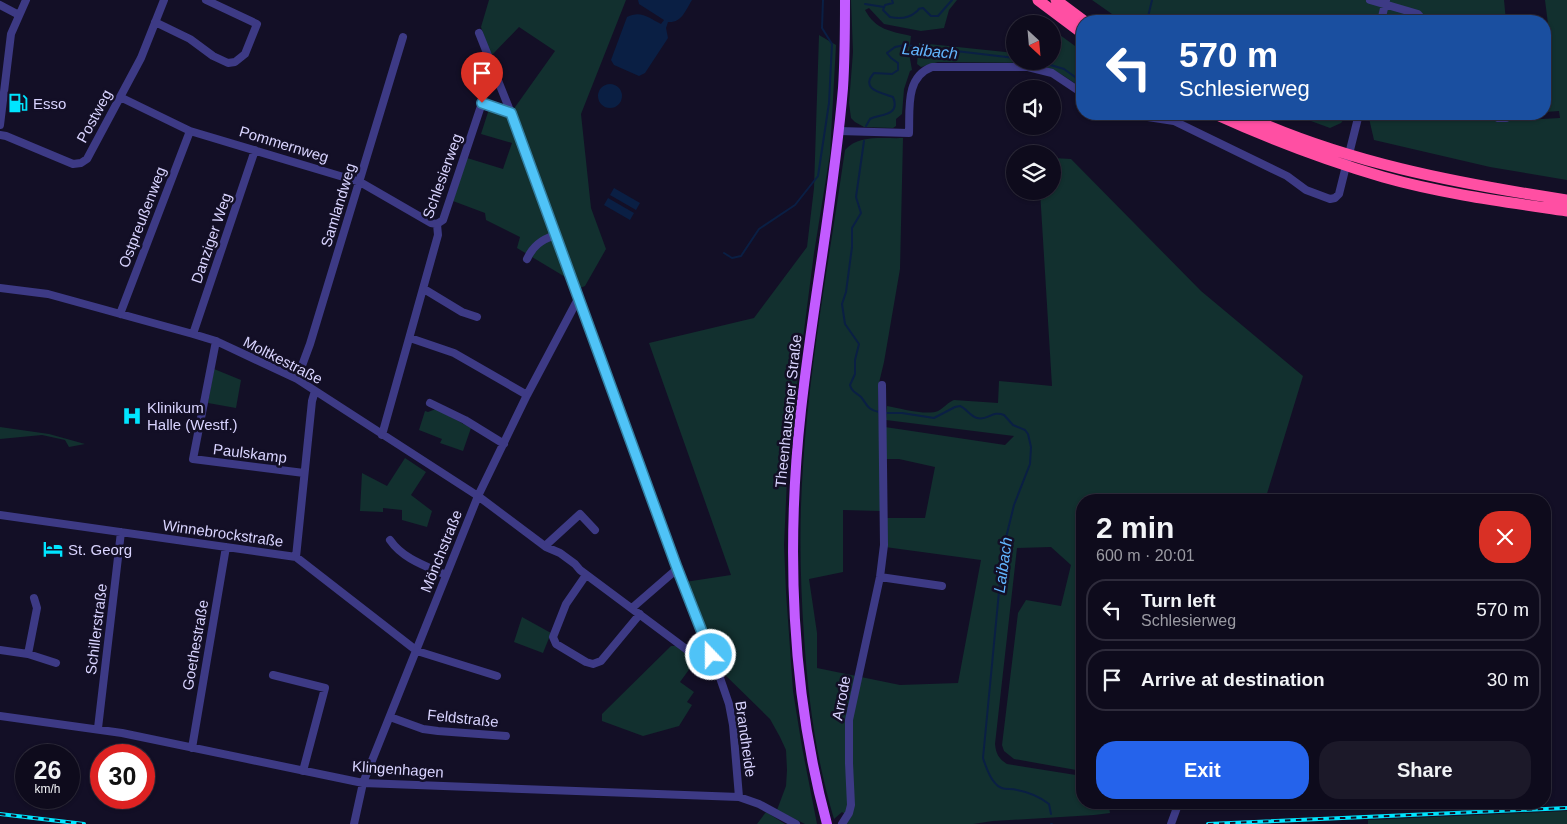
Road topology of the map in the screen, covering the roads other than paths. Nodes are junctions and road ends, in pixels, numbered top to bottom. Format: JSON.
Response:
{"nodes":[{"id":1,"x":26,"y":0,"type":"edge"},
{"id":2,"x":164,"y":0,"type":"edge"},
{"id":3,"x":206,"y":0,"type":"edge"},
{"id":4,"x":845,"y":0,"type":"edge"},
{"id":5,"x":1038,"y":0,"type":"edge"},
{"id":6,"x":1056,"y":0,"type":"edge"},
{"id":7,"x":1370,"y":0,"type":"edge"},
{"id":8,"x":1385,"y":2,"type":"edge"},
{"id":9,"x":0,"y":5,"type":"edge"},
{"id":10,"x":19,"y":14,"type":"junction"},
{"id":11,"x":1076,"y":15,"type":"edge"},
{"id":12,"x":1382,"y":15,"type":"edge"},
{"id":13,"x":1419,"y":15,"type":"edge"},
{"id":14,"x":154,"y":22,"type":"junction"},
{"id":15,"x":1076,"y":28,"type":"edge"},
{"id":16,"x":479,"y":33,"type":"dead end"},
{"id":17,"x":403,"y":37,"type":"dead end"},
{"id":18,"x":1076,"y":89,"type":"edge"},
{"id":19,"x":120,"y":97,"type":"junction"},
{"id":20,"x":511,"y":113,"type":"junction"},
{"id":21,"x":1167,"y":120,"type":"edge"},
{"id":22,"x":1228,"y":120,"type":"edge"},
{"id":23,"x":1255,"y":120,"type":"edge"},
{"id":24,"x":1358,"y":120,"type":"edge"},
{"id":25,"x":0,"y":125,"type":"edge"},
{"id":26,"x":190,"y":131,"type":"junction"},
{"id":27,"x":839,"y":131,"type":"junction"},
{"id":28,"x":0,"y":135,"type":"edge"},
{"id":29,"x":255,"y":150,"type":"junction"},
{"id":30,"x":360,"y":182,"type":"junction"},
{"id":31,"x":1567,"y":200,"type":"edge"},
{"id":32,"x":1567,"y":211,"type":"edge"},
{"id":33,"x":437,"y":224,"type":"junction"},
{"id":34,"x":555,"y":236,"type":"junction"},
{"id":35,"x":526,"y":258,"type":"dead end"},
{"id":36,"x":0,"y":288,"type":"edge"},
{"id":37,"x":424,"y":289,"type":"junction"},
{"id":38,"x":578,"y":299,"type":"junction"},
{"id":39,"x":120,"y":314,"type":"junction"},
{"id":40,"x":476,"y":318,"type":"dead end"},
{"id":41,"x":193,"y":334,"type":"junction"},
{"id":42,"x":410,"y":338,"type":"junction"},
{"id":43,"x":216,"y":341,"type":"junction"},
{"id":44,"x":297,"y":379,"type":"junction"},
{"id":45,"x":882,"y":385,"type":"dead end"},
{"id":46,"x":315,"y":391,"type":"junction"},
{"id":47,"x":527,"y":395,"type":"junction"},
{"id":48,"x":430,"y":403,"type":"dead end"},
{"id":49,"x":382,"y":435,"type":"junction"},
{"id":50,"x":504,"y":444,"type":"junction"},
{"id":51,"x":304,"y":473,"type":"junction"},
{"id":52,"x":478,"y":496,"type":"junction"},
{"id":53,"x":0,"y":515,"type":"edge"},
{"id":54,"x":595,"y":530,"type":"dead end"},
{"id":55,"x":121,"y":532,"type":"junction"},
{"id":56,"x":390,"y":540,"type":"dead end"},
{"id":57,"x":545,"y":546,"type":"junction"},
{"id":58,"x":226,"y":547,"type":"junction"},
{"id":59,"x":296,"y":557,"type":"junction"},
{"id":60,"x":677,"y":568,"type":"junction"},
{"id":61,"x":586,"y":574,"type":"junction"},
{"id":62,"x":446,"y":575,"type":"junction"},
{"id":63,"x":880,"y":577,"type":"junction"},
{"id":64,"x":942,"y":586,"type":"dead end"},
{"id":65,"x":34,"y":598,"type":"dead end"},
{"id":66,"x":632,"y":608,"type":"junction"},
{"id":67,"x":640,"y":614,"type":"junction"},
{"id":68,"x":0,"y":650,"type":"edge"},
{"id":69,"x":417,"y":651,"type":"junction"},
{"id":70,"x":690,"y":652,"type":"dead end"},
{"id":71,"x":28,"y":654,"type":"junction"},
{"id":72,"x":56,"y":663,"type":"dead end"},
{"id":73,"x":273,"y":675,"type":"dead end"},
{"id":74,"x":497,"y":676,"type":"dead end"},
{"id":75,"x":0,"y":716,"type":"edge"},
{"id":76,"x":390,"y":718,"type":"junction"},
{"id":77,"x":98,"y":728,"type":"junction"},
{"id":78,"x":506,"y":736,"type":"dead end"},
{"id":79,"x":192,"y":748,"type":"junction"},
{"id":80,"x":303,"y":771,"type":"junction"},
{"id":81,"x":363,"y":783,"type":"junction"},
{"id":82,"x":739,"y":796,"type":"junction"},
{"id":83,"x":1176,"y":809,"type":"edge"},
{"id":84,"x":354,"y":824,"type":"edge"},
{"id":85,"x":796,"y":824,"type":"edge"},
{"id":86,"x":826,"y":824,"type":"edge"},
{"id":87,"x":842,"y":824,"type":"edge"},
{"id":88,"x":1171,"y":824,"type":"edge"}],
"edges":[{"from":1,"to":10,"type":"street"},
{"from":2,"to":14,"type":"street","name":"Postweg"},
{"from":3,"to":14,"type":"street"},
{"from":4,"to":27,"type":"main road","name":"Theenhausener Straße"},
{"from":5,"to":15,"type":"highway"},
{"from":6,"to":11,"type":"highway"},
{"from":7,"to":8,"type":"street"},
{"from":8,"to":12,"type":"street"},
{"from":8,"to":13,"type":"street"},
{"from":9,"to":10,"type":"street"},
{"from":10,"to":25,"type":"street"},
{"from":14,"to":19,"type":"street","name":"Postweg"},
{"from":16,"to":20,"type":"street","name":"Brandheide"},
{"from":17,"to":30,"type":"street","name":"Samlandweg"},
{"from":18,"to":27,"type":"street"},
{"from":19,"to":26,"type":"street","name":"Pommernweg"},
{"from":19,"to":28,"type":"street","name":"Postweg"},
{"from":20,"to":33,"type":"street","name":"Schlesierweg"},
{"from":20,"to":34,"type":"street","name":"Brandheide"},
{"from":21,"to":24,"type":"street"},
{"from":22,"to":32,"type":"highway"},
{"from":23,"to":31,"type":"highway"},
{"from":26,"to":29,"type":"street","name":"Pommernweg"},
{"from":26,"to":39,"type":"street","name":"Ostpreußenweg"},
{"from":27,"to":86,"type":"main road","name":"Theenhausener Straße"},
{"from":29,"to":30,"type":"street","name":"Pommernweg"},
{"from":29,"to":41,"type":"street","name":"Danziger Weg"},
{"from":30,"to":33,"type":"street","name":"Pommernweg"},
{"from":30,"to":44,"type":"street","name":"Samlandweg"},
{"from":33,"to":37,"type":"street","name":"Schlesierweg"},
{"from":34,"to":35,"type":"street"},
{"from":34,"to":38,"type":"street","name":"Brandheide"},
{"from":36,"to":39,"type":"street","name":"Moltkestraße"},
{"from":37,"to":40,"type":"street"},
{"from":37,"to":42,"type":"street","name":"Schlesierweg"},
{"from":38,"to":47,"type":"street","name":"Mönchstraße"},
{"from":38,"to":60,"type":"street","name":"Brandheide"},
{"from":39,"to":41,"type":"street","name":"Moltkestraße"},
{"from":41,"to":43,"type":"street","name":"Moltkestraße"},
{"from":42,"to":47,"type":"street"},
{"from":42,"to":49,"type":"street","name":"Schlesierweg"},
{"from":43,"to":44,"type":"street","name":"Moltkestraße"},
{"from":43,"to":51,"type":"street","name":"Paulskamp"},
{"from":44,"to":46,"type":"street","name":"Moltkestraße"},
{"from":45,"to":63,"type":"street","name":"Arrode"},
{"from":46,"to":49,"type":"street","name":"Moltkestraße"},
{"from":46,"to":51,"type":"street"},
{"from":47,"to":50,"type":"street","name":"Mönchstraße"},
{"from":48,"to":50,"type":"street"},
{"from":49,"to":52,"type":"street","name":"Moltkestraße"},
{"from":50,"to":52,"type":"street","name":"Mönchstraße"},
{"from":51,"to":59,"type":"street"},
{"from":52,"to":57,"type":"street","name":"Moltkestraße"},
{"from":52,"to":62,"type":"street","name":"Mönchstraße"},
{"from":53,"to":55,"type":"street","name":"Winnebrockstraße"},
{"from":54,"to":57,"type":"street"},
{"from":55,"to":58,"type":"street","name":"Winnebrockstraße"},
{"from":55,"to":77,"type":"street","name":"Schillerstraße"},
{"from":56,"to":62,"type":"street"},
{"from":57,"to":61,"type":"street","name":"Moltkestraße"},
{"from":58,"to":59,"type":"street","name":"Winnebrockstraße"},
{"from":58,"to":79,"type":"street","name":"Goethestraße"},
{"from":59,"to":69,"type":"street","name":"Winnebrockstraße"},
{"from":60,"to":66,"type":"street"},
{"from":60,"to":82,"type":"street","name":"Brandheide"},
{"from":61,"to":66,"type":"street","name":"Moltkestraße"},
{"from":61,"to":67,"type":"street"},
{"from":62,"to":69,"type":"street","name":"Mönchstraße"},
{"from":63,"to":64,"type":"street"},
{"from":63,"to":87,"type":"street","name":"Arrode"},
{"from":65,"to":71,"type":"street"},
{"from":66,"to":67,"type":"street","name":"Moltkestraße"},
{"from":67,"to":70,"type":"street","name":"Moltkestraße"},
{"from":68,"to":71,"type":"street"},
{"from":69,"to":74,"type":"street","name":"Winnebrockstraße"},
{"from":69,"to":76,"type":"street","name":"Mönchstraße"},
{"from":71,"to":72,"type":"street"},
{"from":73,"to":80,"type":"street"},
{"from":75,"to":77,"type":"street","name":"Klingenhagen"},
{"from":76,"to":78,"type":"street","name":"Feldstraße"},
{"from":76,"to":81,"type":"street","name":"Mönchstraße"},
{"from":77,"to":79,"type":"street","name":"Klingenhagen"},
{"from":79,"to":80,"type":"street","name":"Klingenhagen"},
{"from":80,"to":81,"type":"street","name":"Klingenhagen"},
{"from":81,"to":82,"type":"street","name":"Klingenhagen"},
{"from":81,"to":84,"type":"street","name":"Mönchstraße"},
{"from":82,"to":85,"type":"street"},
{"from":83,"to":88,"type":"street"}]}
